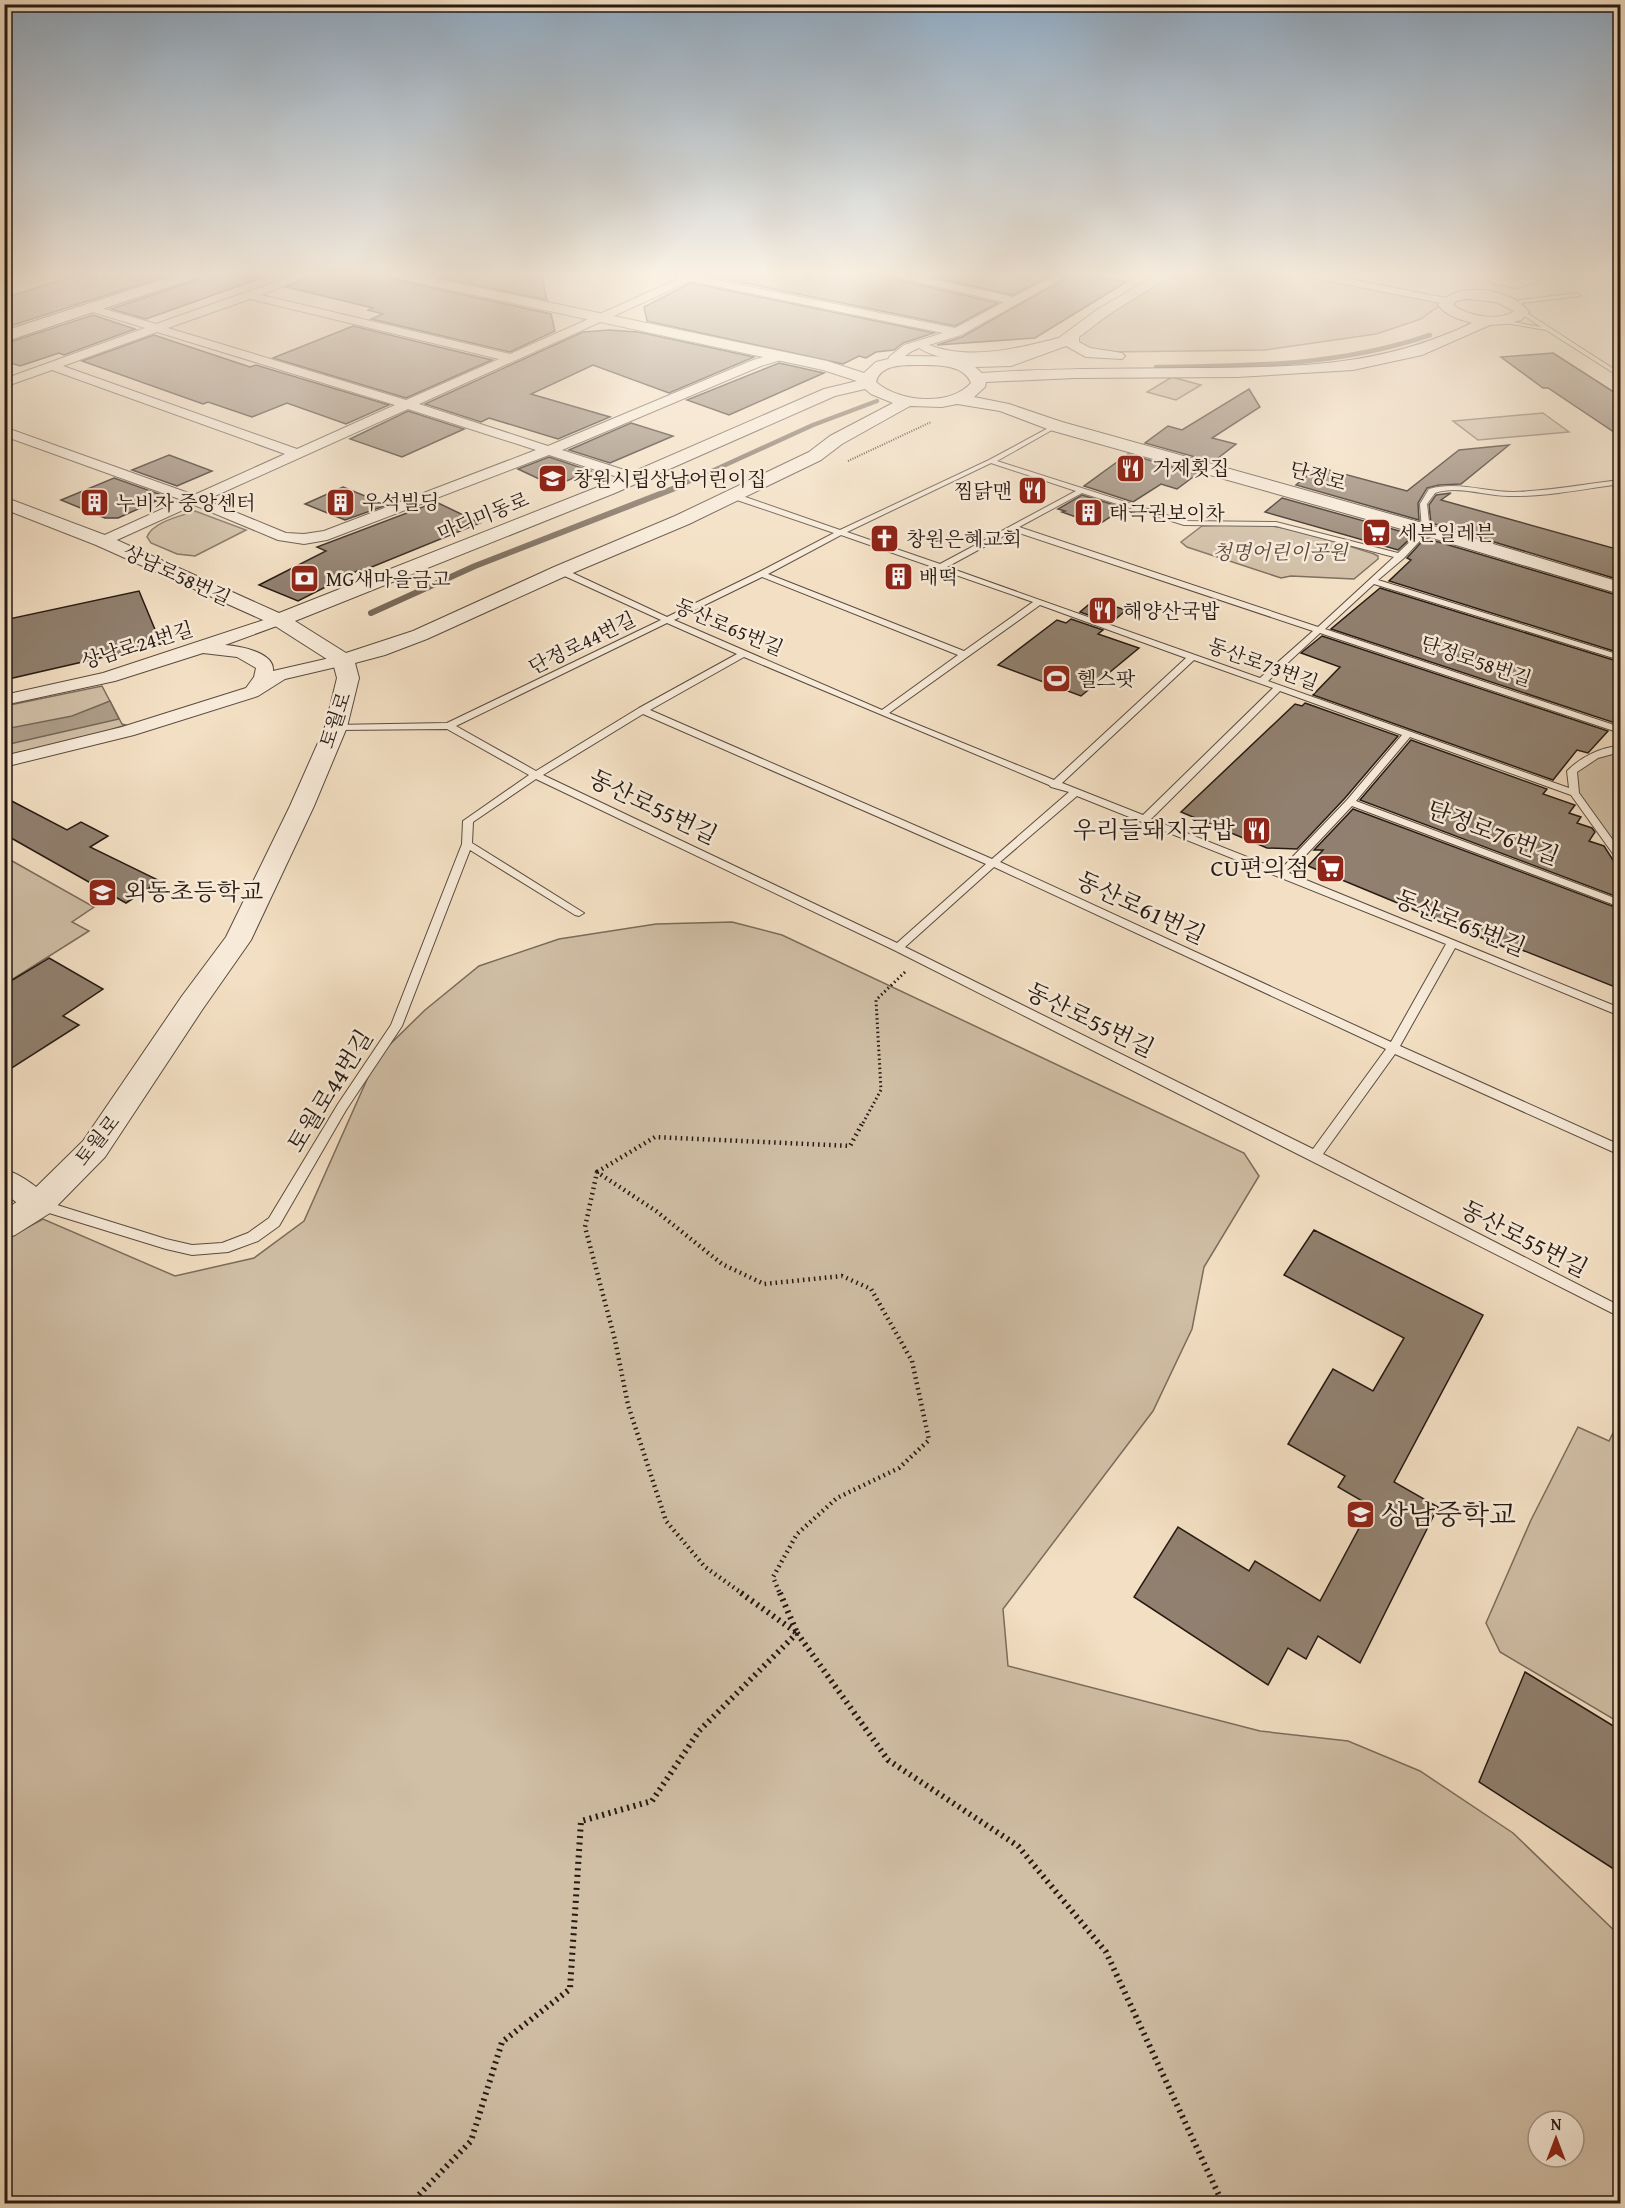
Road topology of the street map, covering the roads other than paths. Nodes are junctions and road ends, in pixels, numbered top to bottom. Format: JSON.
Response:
{"nodes":[{"id":1,"x":21,"y":377,"type":"edge"},
{"id":2,"x":83,"y":377,"type":"edge"},
{"id":3,"x":316,"y":377,"type":"edge"},
{"id":4,"x":470,"y":377,"type":"edge"},
{"id":5,"x":723,"y":377,"type":"edge"},
{"id":6,"x":835,"y":377,"type":"edge"},
{"id":7,"x":868,"y":377,"type":"edge"},
{"id":8,"x":872,"y":377,"type":"edge"},
{"id":9,"x":975,"y":377,"type":"edge"},
{"id":10,"x":1023,"y":377,"type":"edge"},
{"id":11,"x":4,"y":383,"type":"edge"},
{"id":12,"x":830,"y":392,"type":"junction"},
{"id":13,"x":987,"y":393,"type":"junction"},
{"id":14,"x":958,"y":400,"type":"junction"},
{"id":15,"x":408,"y":405,"type":"junction"},
{"id":16,"x":910,"y":410,"type":"junction"},
{"id":17,"x":1056,"y":426,"type":"junction"},
{"id":18,"x":895,"y":427,"type":"dead end"},
{"id":19,"x":4,"y":431,"type":"edge"},
{"id":20,"x":547,"y":451,"type":"junction"},
{"id":21,"x":298,"y":454,"type":"junction"},
{"id":22,"x":815,"y":456,"type":"junction"},
{"id":23,"x":991,"y":461,"type":"junction"},
{"id":24,"x":635,"y":478,"type":"junction"},
{"id":25,"x":1620,"y":482,"type":"edge"},
{"id":26,"x":1082,"y":490,"type":"junction"},
{"id":27,"x":731,"y":495,"type":"junction"},
{"id":28,"x":194,"y":500,"type":"junction"},
{"id":29,"x":4,"y":502,"type":"edge"},
{"id":30,"x":1013,"y":528,"type":"junction"},
{"id":31,"x":1426,"y":530,"type":"junction"},
{"id":32,"x":839,"y":533,"type":"junction"},
{"id":33,"x":103,"y":541,"type":"junction"},
{"id":34,"x":1401,"y":556,"type":"junction"},
{"id":35,"x":941,"y":567,"type":"junction"},
{"id":36,"x":561,"y":571,"type":"junction"},
{"id":37,"x":762,"y":574,"type":"junction"},
{"id":38,"x":1373,"y":581,"type":"junction"},
{"id":39,"x":1620,"y":588,"type":"edge"},
{"id":40,"x":1037,"y":603,"type":"junction"},
{"id":41,"x":279,"y":621,"type":"junction"},
{"id":42,"x":667,"y":621,"type":"junction"},
{"id":43,"x":1319,"y":629,"type":"junction"},
{"id":44,"x":191,"y":650,"type":"junction"},
{"id":45,"x":744,"y":654,"type":"junction"},
{"id":46,"x":963,"y":654,"type":"junction"},
{"id":47,"x":1192,"y":657,"type":"junction"},
{"id":48,"x":1620,"y":658,"type":"edge"},
{"id":49,"x":343,"y":660,"type":"junction"},
{"id":50,"x":1262,"y":681,"type":"junction"},
{"id":51,"x":1278,"y":688,"type":"junction"},
{"id":52,"x":252,"y":692,"type":"junction"},
{"id":53,"x":4,"y":700,"type":"edge"},
{"id":54,"x":642,"y":710,"type":"junction"},
{"id":55,"x":884,"y":713,"type":"junction"},
{"id":56,"x":449,"y":726,"type":"junction"},
{"id":57,"x":336,"y":727,"type":"junction"},
{"id":58,"x":1620,"y":730,"type":"edge"},
{"id":59,"x":1407,"y":735,"type":"junction"},
{"id":60,"x":1620,"y":749,"type":"edge"},
{"id":61,"x":4,"y":762,"type":"edge"},
{"id":62,"x":536,"y":775,"type":"junction"},
{"id":63,"x":1054,"y":785,"type":"junction"},
{"id":64,"x":1074,"y":793,"type":"junction"},
{"id":65,"x":1574,"y":793,"type":"junction"},
{"id":66,"x":1350,"y":802,"type":"junction"},
{"id":67,"x":1144,"y":820,"type":"junction"},
{"id":68,"x":467,"y":844,"type":"junction"},
{"id":69,"x":1620,"y":856,"type":"edge"},
{"id":70,"x":993,"y":862,"type":"junction"},
{"id":71,"x":1282,"y":874,"type":"junction"},
{"id":72,"x":1620,"y":904,"type":"edge"},
{"id":73,"x":579,"y":913,"type":"dead end"},
{"id":74,"x":1452,"y":943,"type":"junction"},
{"id":75,"x":898,"y":948,"type":"junction"},
{"id":76,"x":1620,"y":1012,"type":"edge"},
{"id":77,"x":1393,"y":1048,"type":"junction"},
{"id":78,"x":1620,"y":1150,"type":"edge"},
{"id":79,"x":1315,"y":1156,"type":"junction"},
{"id":80,"x":4,"y":1179,"type":"edge"},
{"id":81,"x":39,"y":1204,"type":"junction"},
{"id":82,"x":4,"y":1226,"type":"edge"},
{"id":83,"x":1620,"y":1312,"type":"edge"}],
"edges":[{"from":1,"to":11,"type":"street"},
{"from":2,"to":21,"type":"street"},
{"from":3,"to":15,"type":"street"},
{"from":4,"to":15,"type":"street"},
{"from":5,"to":20,"type":"street"},
{"from":6,"to":12,"type":"street"},
{"from":7,"to":12,"type":"street","name":"마디미동로"},
{"from":8,"to":16,"type":"street"},
{"from":9,"to":13,"type":"street"},
{"from":10,"to":13,"type":"street"},
{"from":12,"to":24,"type":"street","name":"마디미동로"},
{"from":13,"to":14,"type":"street","name":"단정로"},
{"from":13,"to":14,"type":"street"},
{"from":13,"to":17,"type":"street","name":"단정로"},
{"from":14,"to":16,"type":"street","name":"토월로"},
{"from":15,"to":20,"type":"street"},
{"from":15,"to":21,"type":"street"},
{"from":16,"to":22,"type":"street","name":"토월로"},
{"from":17,"to":23,"type":"lane","name":"단정로44번길"},
{"from":17,"to":31,"type":"street","name":"단정로"},
{"from":18,"to":22,"type":"street"},
{"from":19,"to":28,"type":"street"},
{"from":20,"to":24,"type":"street"},
{"from":20,"to":28,"type":"street"},
{"from":21,"to":28,"type":"street"},
{"from":22,"to":27,"type":"street","name":"토월로"},
{"from":23,"to":26,"type":"lane"},
{"from":23,"to":32,"type":"lane","name":"단정로44번길"},
{"from":24,"to":41,"type":"street","name":"마디미동로"},
{"from":25,"to":31,"type":"lane"},
{"from":26,"to":30,"type":"lane"},
{"from":26,"to":34,"type":"lane"},
{"from":27,"to":32,"type":"lane","name":"동산로73번길"},
{"from":27,"to":36,"type":"street","name":"토월로"},
{"from":28,"to":33,"type":"street"},
{"from":29,"to":33,"type":"street","name":"상남로58번길"},
{"from":30,"to":35,"type":"lane"},
{"from":30,"to":43,"type":"lane","name":"단정로58번길"},
{"from":31,"to":34,"type":"lane"},
{"from":31,"to":39,"type":"street","name":"단정로"},
{"from":32,"to":35,"type":"lane","name":"동산로73번길"},
{"from":32,"to":37,"type":"lane","name":"단정로44번길"},
{"from":33,"to":41,"type":"street","name":"상남로58번길"},
{"from":34,"to":38,"type":"lane"},
{"from":35,"to":40,"type":"lane","name":"동산로73번길"},
{"from":36,"to":42,"type":"lane","name":"동산로65번길"},
{"from":36,"to":49,"type":"street","name":"토월로"},
{"from":37,"to":42,"type":"lane","name":"단정로44번길"},
{"from":37,"to":46,"type":"lane"},
{"from":38,"to":43,"type":"lane"},
{"from":38,"to":48,"type":"lane","name":"단정로58번길"},
{"from":40,"to":46,"type":"lane"},
{"from":40,"to":47,"type":"lane","name":"동산로73번길"},
{"from":41,"to":44,"type":"street","name":"상남로24번길"},
{"from":41,"to":49,"type":"street","name":"상남로58번길"},
{"from":42,"to":45,"type":"lane","name":"동산로65번길"},
{"from":42,"to":56,"type":"lane","name":"단정로44번길"},
{"from":43,"to":50,"type":"lane"},
{"from":43,"to":58,"type":"lane","name":"단정로58번길"},
{"from":44,"to":52,"type":"street"},
{"from":44,"to":53,"type":"street","name":"상남로24번길"},
{"from":45,"to":54,"type":"lane","name":"동산로55번길"},
{"from":45,"to":55,"type":"lane","name":"동산로65번길"},
{"from":46,"to":55,"type":"lane"},
{"from":47,"to":50,"type":"lane","name":"동산로73번길"},
{"from":47,"to":63,"type":"lane"},
{"from":49,"to":52,"type":"street"},
{"from":49,"to":57,"type":"street","name":"토월로"},
{"from":50,"to":51,"type":"lane","name":"동산로73번길"},
{"from":51,"to":59,"type":"lane","name":"동산로73번길"},
{"from":51,"to":67,"type":"lane"},
{"from":52,"to":61,"type":"street"},
{"from":54,"to":62,"type":"lane","name":"동산로55번길"},
{"from":54,"to":70,"type":"lane","name":"동산로61번길"},
{"from":55,"to":63,"type":"lane","name":"동산로65번길"},
{"from":56,"to":57,"type":"lane","name":"동산로55번길"},
{"from":56,"to":62,"type":"lane","name":"동산로55번길"},
{"from":57,"to":81,"type":"street","name":"토월로"},
{"from":59,"to":65,"type":"lane","name":"동산로73번길"},
{"from":59,"to":66,"type":"lane"},
{"from":60,"to":65,"type":"lane"},
{"from":62,"to":68,"type":"lane","name":"토월로44번길"},
{"from":62,"to":75,"type":"lane","name":"동산로55번길"},
{"from":63,"to":64,"type":"lane","name":"동산로65번길"},
{"from":64,"to":67,"type":"lane","name":"동산로65번길"},
{"from":64,"to":70,"type":"lane"},
{"from":65,"to":69,"type":"lane"},
{"from":66,"to":71,"type":"lane"},
{"from":66,"to":72,"type":"lane","name":"단정로76번길"},
{"from":67,"to":71,"type":"lane","name":"동산로65번길"},
{"from":68,"to":73,"type":"lane"},
{"from":68,"to":81,"type":"lane","name":"토월로44번길"},
{"from":70,"to":75,"type":"lane"},
{"from":70,"to":77,"type":"lane","name":"동산로61번길"},
{"from":71,"to":74,"type":"lane","name":"동산로65번길"},
{"from":74,"to":76,"type":"lane","name":"동산로65번길"},
{"from":74,"to":77,"type":"lane"},
{"from":75,"to":79,"type":"lane","name":"동산로55번길"},
{"from":77,"to":78,"type":"lane","name":"동산로61번길"},
{"from":77,"to":79,"type":"lane"},
{"from":79,"to":83,"type":"lane","name":"동산로55번길"},
{"from":80,"to":81,"type":"street"},
{"from":81,"to":82,"type":"street","name":"토월로"}]}
